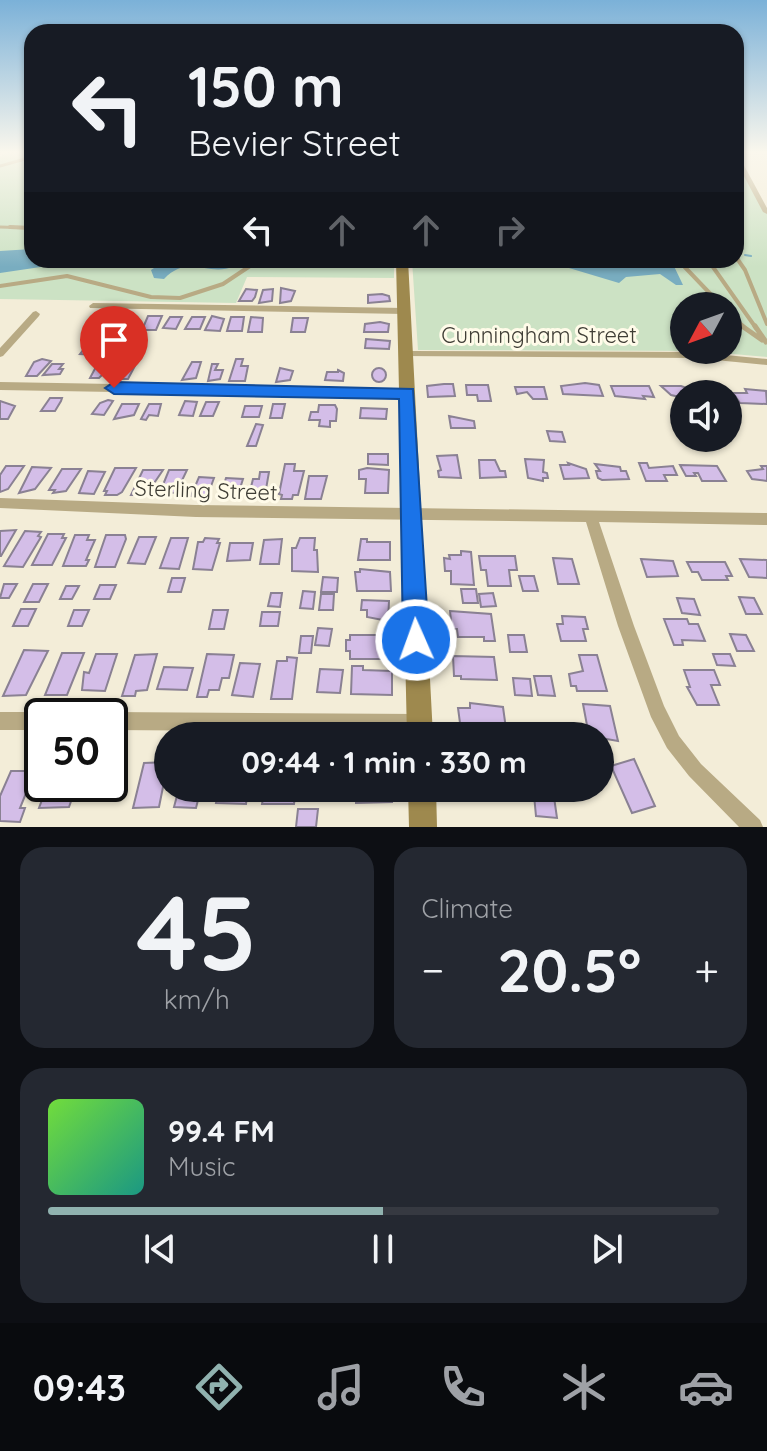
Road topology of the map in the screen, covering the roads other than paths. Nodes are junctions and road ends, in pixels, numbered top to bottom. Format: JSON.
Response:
{"nodes":[{"id":1,"x":755,"y":190,"type":"edge"},
{"id":2,"x":758,"y":194,"type":"junction"},
{"id":3,"x":767,"y":194,"type":"edge"},
{"id":4,"x":766,"y":212,"type":"edge"},
{"id":5,"x":0,"y":227,"type":"edge"},
{"id":6,"x":24,"y":228,"type":"edge"},
{"id":7,"x":248,"y":268,"type":"edge"},
{"id":8,"x":402,"y":268,"type":"edge"},
{"id":9,"x":686,"y":268,"type":"edge"},
{"id":10,"x":714,"y":268,"type":"edge"},
{"id":11,"x":744,"y":268,"type":"edge"},
{"id":12,"x":0,"y":286,"type":"edge"},
{"id":13,"x":709,"y":292,"type":"edge"},
{"id":14,"x":93,"y":306,"type":"dead end"},
{"id":15,"x":404,"y":311,"type":"junction"},
{"id":16,"x":36,"y":314,"type":"dead end"},
{"id":17,"x":767,"y":324,"type":"edge"},
{"id":18,"x":742,"y":326,"type":"edge"},
{"id":19,"x":766,"y":342,"type":"edge"},
{"id":20,"x":0,"y":354,"type":"edge"},
{"id":21,"x":406,"y":354,"type":"junction"},
{"id":22,"x":767,"y":362,"type":"edge"},
{"id":23,"x":0,"y":386,"type":"edge"},
{"id":24,"x":407,"y":393,"type":"junction"},
{"id":25,"x":0,"y":503,"type":"edge"},
{"id":26,"x":412,"y":515,"type":"junction"},
{"id":27,"x":591,"y":517,"type":"junction"},
{"id":28,"x":767,"y":519,"type":"edge"},
{"id":29,"x":0,"y":721,"type":"edge"},
{"id":30,"x":24,"y":721,"type":"edge"},
{"id":31,"x":128,"y":722,"type":"edge"},
{"id":32,"x":154,"y":722,"type":"edge"},
{"id":33,"x":420,"y":722,"type":"edge"},
{"id":34,"x":422,"y":802,"type":"edge"},
{"id":35,"x":423,"y":827,"type":"edge"},
{"id":36,"x":753,"y":827,"type":"edge"}],
"edges":[{"from":1,"to":2,"type":"street"},
{"from":2,"to":3,"type":"street"},
{"from":2,"to":4,"type":"street"},
{"from":5,"to":6,"type":"lane"},
{"from":7,"to":12,"type":"lane"},
{"from":8,"to":15,"type":"main road"},
{"from":9,"to":13,"type":"lane"},
{"from":10,"to":19,"type":"lane"},
{"from":11,"to":17,"type":"lane"},
{"from":14,"to":15,"type":"street"},
{"from":15,"to":21,"type":"main road"},
{"from":16,"to":20,"type":"street"},
{"from":18,"to":19,"type":"lane"},
{"from":21,"to":22,"type":"street","name":"Cunningham Street"},
{"from":21,"to":24,"type":"main road"},
{"from":23,"to":24,"type":"street"},
{"from":24,"to":26,"type":"main road"},
{"from":25,"to":26,"type":"street","name":"Sterling Street"},
{"from":26,"to":27,"type":"street","name":"Sterling Street"},
{"from":26,"to":33,"type":"main road"},
{"from":27,"to":28,"type":"street","name":"Sterling Street"},
{"from":27,"to":36,"type":"street"},
{"from":29,"to":30,"type":"street"},
{"from":31,"to":32,"type":"street"},
{"from":34,"to":35,"type":"main road"}]}
